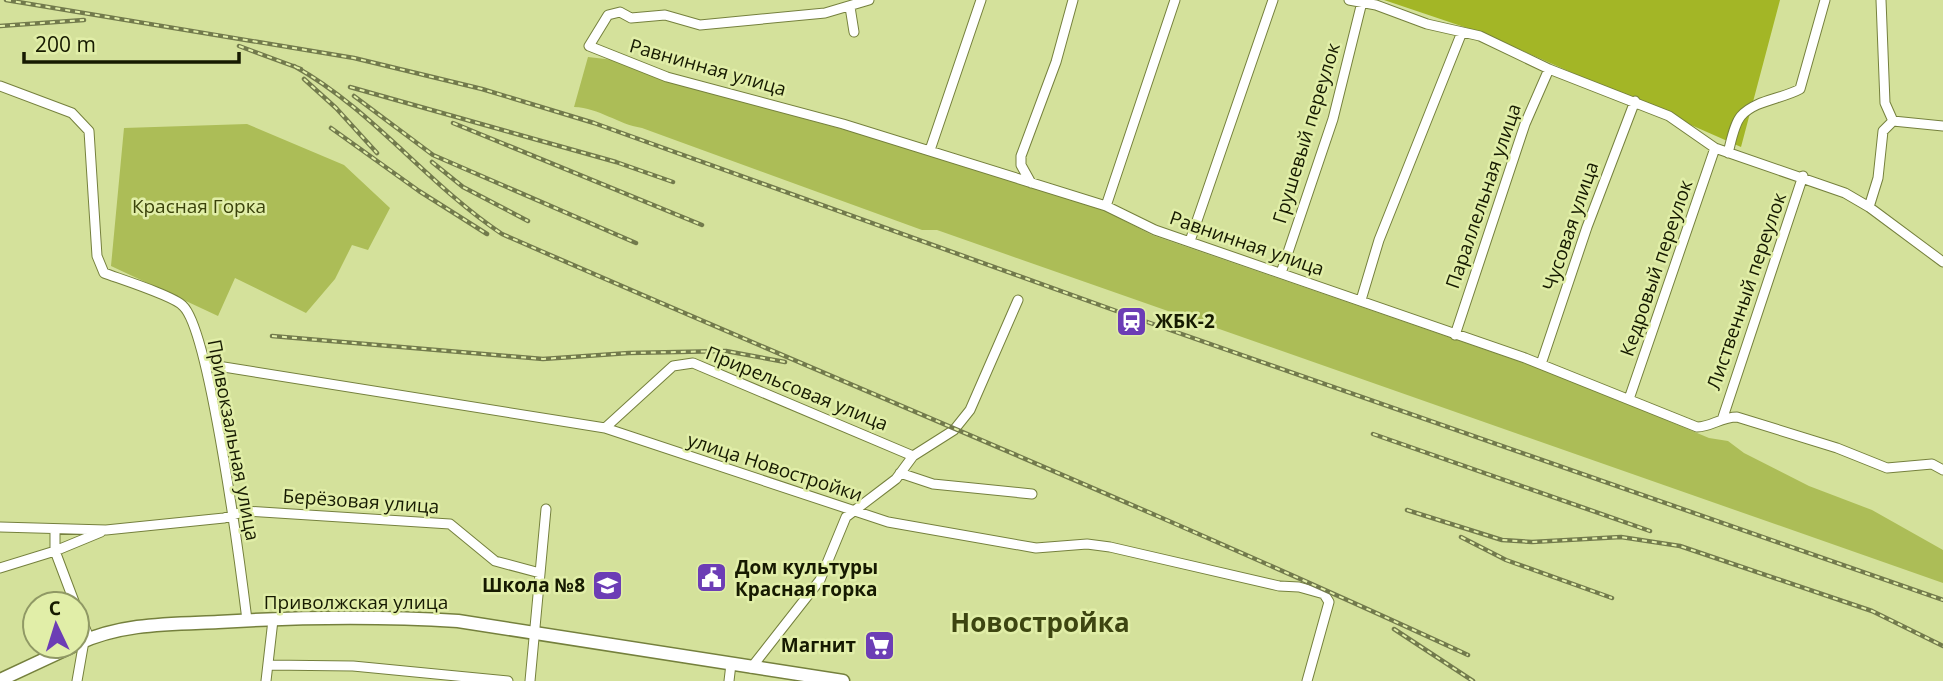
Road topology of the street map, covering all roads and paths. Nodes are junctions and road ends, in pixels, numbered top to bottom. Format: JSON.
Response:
{"nodes":[{"id":1,"x":869,"y":0,"type":"edge"},
{"id":2,"x":981,"y":0,"type":"edge"},
{"id":3,"x":1073,"y":0,"type":"edge"},
{"id":4,"x":1175,"y":0,"type":"edge"},
{"id":5,"x":1273,"y":0,"type":"edge"},
{"id":6,"x":1349,"y":0,"type":"edge"},
{"id":7,"x":1825,"y":0,"type":"edge"},
{"id":8,"x":1881,"y":0,"type":"edge"},
{"id":9,"x":1362,"y":2,"type":"junction"},
{"id":10,"x":850,"y":7,"type":"junction"},
{"id":11,"x":854,"y":32,"type":"dead end"},
{"id":12,"x":1462,"y":32,"type":"junction"},
{"id":13,"x":1549,"y":69,"type":"junction"},
{"id":14,"x":0,"y":86,"type":"edge"},
{"id":15,"x":1635,"y":101,"type":"junction"},
{"id":16,"x":1893,"y":121,"type":"junction"},
{"id":17,"x":1943,"y":125,"type":"edge"},
{"id":18,"x":1715,"y":148,"type":"junction"},
{"id":19,"x":930,"y":150,"type":"junction"},
{"id":20,"x":1728,"y":152,"type":"junction"},
{"id":21,"x":1803,"y":176,"type":"junction"},
{"id":22,"x":1031,"y":183,"type":"junction"},
{"id":23,"x":1105,"y":206,"type":"junction"},
{"id":24,"x":1869,"y":207,"type":"junction"},
{"id":25,"x":1189,"y":241,"type":"junction"},
{"id":26,"x":1943,"y":262,"type":"edge"},
{"id":27,"x":1281,"y":274,"type":"junction"},
{"id":28,"x":1018,"y":300,"type":"dead end"},
{"id":29,"x":1361,"y":300,"type":"junction"},
{"id":30,"x":1455,"y":335,"type":"junction"},
{"id":31,"x":205,"y":364,"type":"junction"},
{"id":32,"x":1541,"y":364,"type":"junction"},
{"id":33,"x":1629,"y":399,"type":"junction"},
{"id":34,"x":1723,"y":417,"type":"junction"},
{"id":35,"x":605,"y":428,"type":"junction"},
{"id":36,"x":913,"y":456,"type":"junction"},
{"id":37,"x":1943,"y":470,"type":"edge"},
{"id":38,"x":900,"y":473,"type":"junction"},
{"id":39,"x":1032,"y":494,"type":"dead end"},
{"id":40,"x":545,"y":509,"type":"dead end"},
{"id":41,"x":854,"y":512,"type":"junction"},
{"id":42,"x":232,"y":516,"type":"junction"},
{"id":43,"x":0,"y":527,"type":"edge"},
{"id":44,"x":55,"y":530,"type":"junction"},
{"id":45,"x":106,"y":530,"type":"junction"},
{"id":46,"x":55,"y":551,"type":"junction"},
{"id":47,"x":0,"y":568,"type":"edge"},
{"id":48,"x":540,"y":573,"type":"junction"},
{"id":49,"x":70,"y":590,"type":"edge"},
{"id":50,"x":247,"y":620,"type":"junction"},
{"id":51,"x":273,"y":620,"type":"junction"},
{"id":52,"x":534,"y":632,"type":"junction"},
{"id":53,"x":91,"y":639,"type":"edge"},
{"id":54,"x":43,"y":660,"type":"edge"},
{"id":55,"x":79,"y":660,"type":"edge"},
{"id":56,"x":731,"y":664,"type":"junction"},
{"id":57,"x":268,"y":665,"type":"junction"},
{"id":58,"x":751,"y":667,"type":"junction"},
{"id":59,"x":0,"y":680,"type":"edge"},
{"id":60,"x":77,"y":681,"type":"edge"},
{"id":61,"x":266,"y":681,"type":"edge"},
{"id":62,"x":508,"y":681,"type":"edge"},
{"id":63,"x":530,"y":681,"type":"edge"},
{"id":64,"x":729,"y":681,"type":"edge"},
{"id":65,"x":843,"y":681,"type":"edge"},
{"id":66,"x":1307,"y":681,"type":"edge"}],
"edges":[{"from":1,"to":10,"type":"street"},
{"from":2,"to":19,"type":"street"},
{"from":3,"to":22,"type":"street"},
{"from":4,"to":23,"type":"street"},
{"from":5,"to":25,"type":"street"},
{"from":6,"to":9,"type":"street"},
{"from":7,"to":20,"type":"street"},
{"from":8,"to":16,"type":"street"},
{"from":9,"to":12,"type":"street"},
{"from":9,"to":27,"type":"street","name":"Грушевый переулок"},
{"from":10,"to":11,"type":"street"},
{"from":10,"to":19,"type":"street","name":"Равнинная улица"},
{"from":12,"to":13,"type":"street"},
{"from":12,"to":29,"type":"street"},
{"from":13,"to":15,"type":"street"},
{"from":13,"to":30,"type":"street","name":"Параллельная улица"},
{"from":14,"to":31,"type":"street","name":"Привокзальная улица"},
{"from":15,"to":18,"type":"street"},
{"from":15,"to":32,"type":"street","name":"Чусовая улица"},
{"from":16,"to":17,"type":"street"},
{"from":16,"to":24,"type":"street"},
{"from":18,"to":20,"type":"street"},
{"from":18,"to":33,"type":"street","name":"Кедровый переулок"},
{"from":19,"to":22,"type":"street","name":"Равнинная улица"},
{"from":20,"to":21,"type":"street"},
{"from":21,"to":24,"type":"street"},
{"from":21,"to":34,"type":"street","name":"Лиственный переулок"},
{"from":22,"to":23,"type":"street","name":"Равнинная улица"},
{"from":23,"to":25,"type":"street","name":"Равнинная улица"},
{"from":24,"to":26,"type":"street"},
{"from":25,"to":27,"type":"street","name":"Равнинная улица"},
{"from":27,"to":29,"type":"street","name":"Равнинная улица"},
{"from":28,"to":36,"type":"street"},
{"from":29,"to":30,"type":"street","name":"Равнинная улица"},
{"from":30,"to":32,"type":"street","name":"Равнинная улица"},
{"from":31,"to":35,"type":"street","name":"улица Новостройки"},
{"from":31,"to":42,"type":"street","name":"Привокзальная улица"},
{"from":32,"to":33,"type":"street","name":"Равнинная улица"},
{"from":33,"to":34,"type":"street","name":"Равнинная улица"},
{"from":34,"to":37,"type":"street","name":"Равнинная улица"},
{"from":35,"to":36,"type":"street","name":"Прирельсовая улица"},
{"from":35,"to":41,"type":"street","name":"улица Новостройки"},
{"from":36,"to":38,"type":"street"},
{"from":38,"to":39,"type":"street"},
{"from":38,"to":41,"type":"street"},
{"from":40,"to":48,"type":"street"},
{"from":41,"to":58,"type":"street"},
{"from":41,"to":66,"type":"street","name":"улица Новостройки"},
{"from":42,"to":45,"type":"street","name":"Берёзовая улица"},
{"from":42,"to":48,"type":"street","name":"Берёзовая улица"},
{"from":42,"to":50,"type":"street","name":"Привокзальная улица"},
{"from":43,"to":44,"type":"street","name":"Берёзовая улица"},
{"from":44,"to":45,"type":"street","name":"Берёзовая улица"},
{"from":44,"to":46,"type":"street"},
{"from":45,"to":46,"type":"street"},
{"from":46,"to":47,"type":"street"},
{"from":46,"to":49,"type":"street"},
{"from":48,"to":52,"type":"street"},
{"from":50,"to":51,"type":"main road","name":"Приволжская улица"},
{"from":50,"to":53,"type":"main road","name":"Приволжская улица"},
{"from":51,"to":52,"type":"main road","name":"Приволжская улица"},
{"from":51,"to":57,"type":"street"},
{"from":52,"to":56,"type":"main road","name":"Приволжская улица"},
{"from":52,"to":63,"type":"street"},
{"from":54,"to":59,"type":"main road","name":"Приволжская улица"},
{"from":55,"to":60,"type":"street"},
{"from":56,"to":58,"type":"main road","name":"Приволжская улица"},
{"from":56,"to":64,"type":"street"},
{"from":57,"to":61,"type":"street"},
{"from":57,"to":62,"type":"street"},
{"from":58,"to":65,"type":"main road","name":"Приволжская улица"}]}
